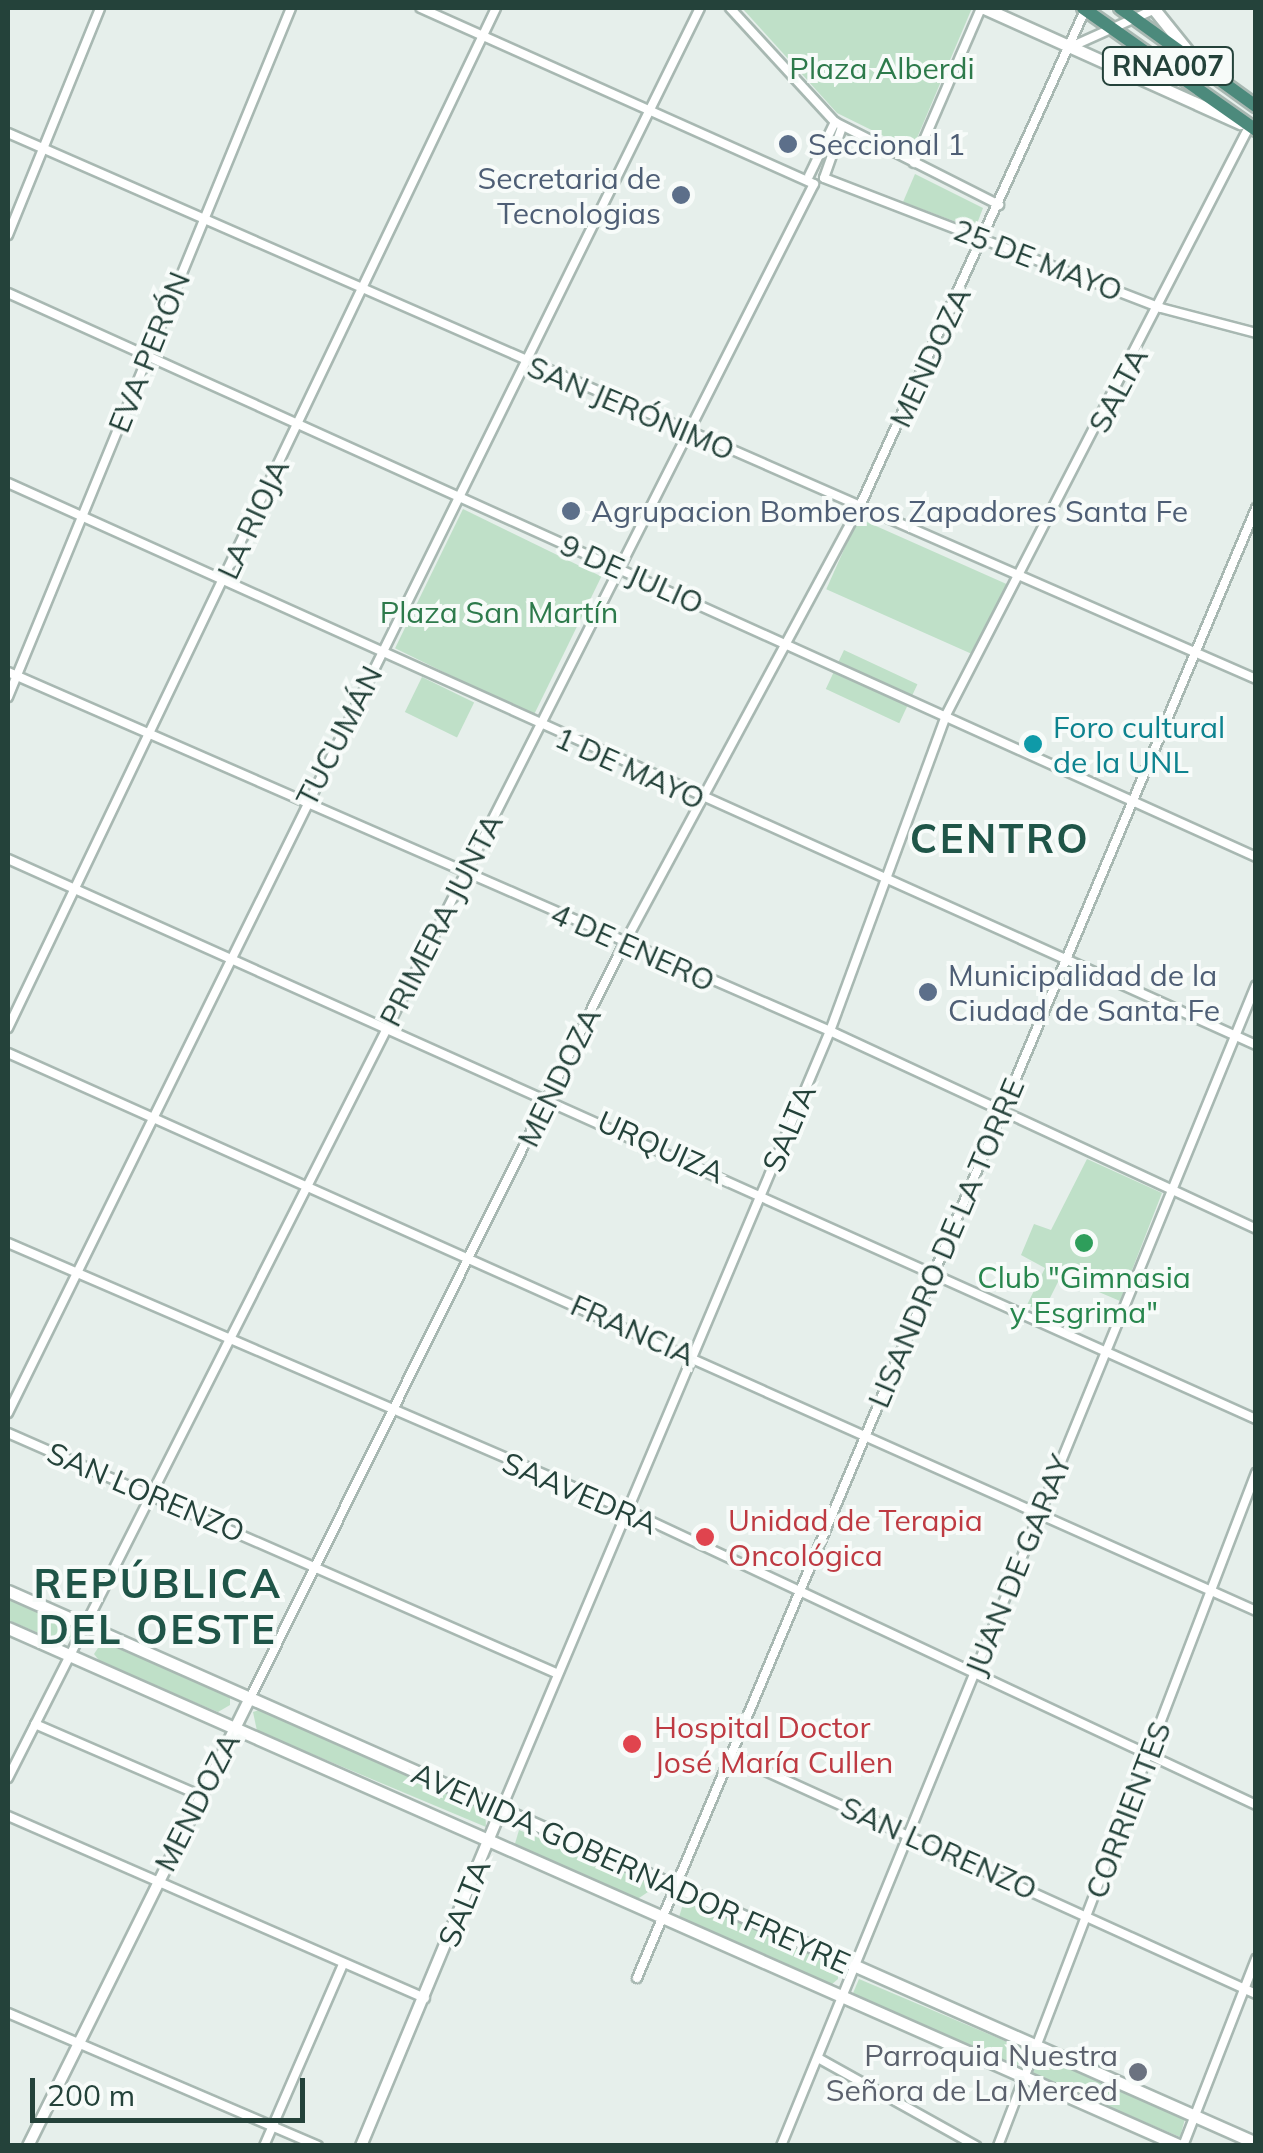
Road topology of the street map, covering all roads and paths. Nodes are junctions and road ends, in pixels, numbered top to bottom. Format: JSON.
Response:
{"nodes":[{"id":1,"x":100,"y":8,"type":"edge"},
{"id":2,"x":291,"y":8,"type":"edge"},
{"id":3,"x":421,"y":8,"type":"edge"},
{"id":4,"x":496,"y":8,"type":"edge"},
{"id":5,"x":700,"y":8,"type":"edge"},
{"id":6,"x":730,"y":8,"type":"edge"},
{"id":7,"x":982,"y":8,"type":"edge"},
{"id":8,"x":1085,"y":8,"type":"edge"},
{"id":9,"x":1120,"y":8,"type":"edge"},
{"id":10,"x":1154,"y":8,"type":"edge"},
{"id":11,"x":1140,"y":20,"type":"junction"},
{"id":12,"x":1121,"y":28,"type":"junction"},
{"id":13,"x":482,"y":34,"type":"junction"},
{"id":14,"x":1072,"y":48,"type":"junction"},
{"id":15,"x":1218,"y":86,"type":"junction"},
{"id":16,"x":649,"y":106,"type":"junction"},
{"id":17,"x":1256,"y":106,"type":"edge"},
{"id":18,"x":838,"y":124,"type":"junction"},
{"id":19,"x":1252,"y":128,"type":"edge"},
{"id":20,"x":8,"y":133,"type":"edge"},
{"id":21,"x":42,"y":150,"type":"junction"},
{"id":22,"x":914,"y":163,"type":"junction"},
{"id":23,"x":812,"y":180,"type":"junction"},
{"id":24,"x":999,"y":205,"type":"junction"},
{"id":25,"x":202,"y":220,"type":"junction"},
{"id":26,"x":8,"y":235,"type":"edge"},
{"id":27,"x":984,"y":240,"type":"junction"},
{"id":28,"x":362,"y":290,"type":"junction"},
{"id":29,"x":8,"y":293,"type":"edge"},
{"id":30,"x":1161,"y":308,"type":"junction"},
{"id":31,"x":1256,"y":333,"type":"edge"},
{"id":32,"x":147,"y":355,"type":"junction"},
{"id":33,"x":523,"y":362,"type":"junction"},
{"id":34,"x":298,"y":425,"type":"junction"},
{"id":35,"x":687,"y":431,"type":"junction"},
{"id":36,"x":8,"y":484,"type":"edge"},
{"id":37,"x":458,"y":496,"type":"junction"},
{"id":38,"x":858,"y":508,"type":"junction"},
{"id":39,"x":1256,"y":508,"type":"edge"},
{"id":40,"x":82,"y":517,"type":"junction"},
{"id":41,"x":620,"y":568,"type":"junction"},
{"id":42,"x":1017,"y":578,"type":"junction"},
{"id":43,"x":223,"y":583,"type":"junction"},
{"id":44,"x":784,"y":644,"type":"junction"},
{"id":45,"x":1195,"y":652,"type":"junction"},
{"id":46,"x":380,"y":653,"type":"junction"},
{"id":47,"x":12,"y":674,"type":"edge"},
{"id":48,"x":1256,"y":679,"type":"edge"},
{"id":49,"x":8,"y":697,"type":"edge"},
{"id":50,"x":946,"y":715,"type":"junction"},
{"id":51,"x":539,"y":727,"type":"junction"},
{"id":52,"x":149,"y":734,"type":"junction"},
{"id":53,"x":700,"y":799,"type":"junction"},
{"id":54,"x":1134,"y":802,"type":"junction"},
{"id":55,"x":305,"y":803,"type":"junction"},
{"id":56,"x":1256,"y":857,"type":"edge"},
{"id":57,"x":8,"y":859,"type":"edge"},
{"id":58,"x":466,"y":872,"type":"junction"},
{"id":59,"x":884,"y":880,"type":"junction"},
{"id":60,"x":76,"y":889,"type":"junction"},
{"id":61,"x":624,"y":944,"type":"junction"},
{"id":62,"x":230,"y":958,"type":"junction"},
{"id":63,"x":1067,"y":963,"type":"junction"},
{"id":64,"x":1256,"y":985,"type":"edge"},
{"id":65,"x":8,"y":1028,"type":"edge"},
{"id":66,"x":386,"y":1030,"type":"junction"},
{"id":67,"x":830,"y":1031,"type":"junction"},
{"id":68,"x":1234,"y":1035,"type":"junction"},
{"id":69,"x":1256,"y":1045,"type":"edge"},
{"id":70,"x":8,"y":1053,"type":"edge"},
{"id":71,"x":550,"y":1096,"type":"junction"},
{"id":72,"x":1002,"y":1112,"type":"junction"},
{"id":73,"x":151,"y":1119,"type":"junction"},
{"id":74,"x":306,"y":1187,"type":"junction"},
{"id":75,"x":1169,"y":1188,"type":"junction"},
{"id":76,"x":762,"y":1193,"type":"junction"},
{"id":77,"x":1256,"y":1229,"type":"edge"},
{"id":78,"x":8,"y":1242,"type":"edge"},
{"id":79,"x":468,"y":1257,"type":"junction"},
{"id":80,"x":75,"y":1272,"type":"junction"},
{"id":81,"x":934,"y":1272,"type":"junction"},
{"id":82,"x":228,"y":1339,"type":"junction"},
{"id":83,"x":1106,"y":1348,"type":"junction"},
{"id":84,"x":694,"y":1356,"type":"junction"},
{"id":85,"x":8,"y":1413,"type":"edge"},
{"id":86,"x":391,"y":1413,"type":"junction"},
{"id":87,"x":1256,"y":1419,"type":"edge"},
{"id":88,"x":864,"y":1431,"type":"junction"},
{"id":89,"x":8,"y":1433,"type":"edge"},
{"id":90,"x":1256,"y":1472,"type":"edge"},
{"id":91,"x":151,"y":1495,"type":"junction"},
{"id":92,"x":629,"y":1511,"type":"junction"},
{"id":93,"x":1041,"y":1511,"type":"junction"},
{"id":94,"x":314,"y":1565,"type":"junction"},
{"id":95,"x":8,"y":1591,"type":"edge"},
{"id":96,"x":798,"y":1591,"type":"junction"},
{"id":97,"x":1211,"y":1591,"type":"junction"},
{"id":98,"x":1256,"y":1611,"type":"edge"},
{"id":99,"x":85,"y":1626,"type":"junction"},
{"id":100,"x":8,"y":1628,"type":"edge"},
{"id":101,"x":71,"y":1656,"type":"junction"},
{"id":102,"x":558,"y":1674,"type":"junction"},
{"id":103,"x":973,"y":1675,"type":"junction"},
{"id":104,"x":251,"y":1696,"type":"junction"},
{"id":105,"x":35,"y":1724,"type":"junction"},
{"id":106,"x":235,"y":1729,"type":"junction"},
{"id":107,"x":730,"y":1755,"type":"junction"},
{"id":108,"x":1150,"y":1756,"type":"junction"},
{"id":109,"x":8,"y":1778,"type":"edge"},
{"id":110,"x":201,"y":1796,"type":"junction"},
{"id":111,"x":1256,"y":1805,"type":"edge"},
{"id":112,"x":502,"y":1810,"type":"junction"},
{"id":113,"x":8,"y":1816,"type":"edge"},
{"id":114,"x":909,"y":1834,"type":"junction"},
{"id":115,"x":489,"y":1842,"type":"junction"},
{"id":116,"x":157,"y":1881,"type":"junction"},
{"id":117,"x":673,"y":1887,"type":"junction"},
{"id":118,"x":1087,"y":1916,"type":"junction"},
{"id":119,"x":662,"y":1918,"type":"junction"},
{"id":120,"x":1256,"y":1959,"type":"edge"},
{"id":121,"x":342,"y":1964,"type":"junction"},
{"id":122,"x":854,"y":1968,"type":"junction"},
{"id":123,"x":637,"y":1978,"type":"dead end"},
{"id":124,"x":1244,"y":1988,"type":"junction"},
{"id":125,"x":1256,"y":1994,"type":"edge"},
{"id":126,"x":425,"y":1998,"type":"junction"},
{"id":127,"x":842,"y":1998,"type":"junction"},
{"id":128,"x":8,"y":2013,"type":"edge"},
{"id":129,"x":78,"y":2044,"type":"junction"},
{"id":130,"x":1035,"y":2046,"type":"junction"},
{"id":131,"x":818,"y":2058,"type":"junction"},
{"id":132,"x":1024,"y":2078,"type":"junction"},
{"id":133,"x":1194,"y":2115,"type":"junction"},
{"id":134,"x":272,"y":2126,"type":"junction"},
{"id":135,"x":1256,"y":2143,"type":"edge"},
{"id":136,"x":28,"y":2146,"type":"edge"},
{"id":137,"x":264,"y":2146,"type":"edge"},
{"id":138,"x":318,"y":2146,"type":"edge"},
{"id":139,"x":361,"y":2146,"type":"edge"},
{"id":140,"x":781,"y":2146,"type":"edge"},
{"id":141,"x":976,"y":2146,"type":"edge"},
{"id":142,"x":998,"y":2146,"type":"edge"},
{"id":143,"x":1182,"y":2146,"type":"edge"}],
"edges":[{"from":1,"to":21,"type":"street"},
{"from":2,"to":25,"type":"street","name":"EVA PERÓN"},
{"from":3,"to":13,"type":"street"},
{"from":4,"to":13,"type":"street","name":"LA RIOJA"},
{"from":5,"to":16,"type":"street","name":"TUCUMÁN"},
{"from":6,"to":18,"type":"street"},
{"from":7,"to":14,"type":"main road"},
{"from":7,"to":22,"type":"street"},
{"from":8,"to":12,"type":"highway","number":"RNA007"},
{"from":8,"to":14,"type":"street","name":"MENDOZA"},
{"from":9,"to":11,"type":"highway","number":"RNA007"},
{"from":10,"to":11,"type":"street"},
{"from":10,"to":15,"type":"main road"},
{"from":11,"to":12,"type":"street"},
{"from":11,"to":15,"type":"highway","number":"RNA007"},
{"from":12,"to":14,"type":"street"},
{"from":12,"to":19,"type":"highway","number":"RNA007"},
{"from":13,"to":16,"type":"street"},
{"from":13,"to":28,"type":"street","name":"LA RIOJA"},
{"from":14,"to":19,"type":"main road"},
{"from":14,"to":24,"type":"street","name":"MENDOZA"},
{"from":15,"to":17,"type":"highway","number":"RNA007"},
{"from":16,"to":23,"type":"street"},
{"from":16,"to":33,"type":"street","name":"TUCUMÁN"},
{"from":18,"to":22,"type":"street"},
{"from":18,"to":23,"type":"street","name":"PRIMERA JUNTA"},
{"from":18,"to":27,"type":"street","name":"25 DE MAYO"},
{"from":19,"to":30,"type":"street","name":"SALTA"},
{"from":20,"to":21,"type":"street","name":"SAN JERÓNIMO"},
{"from":21,"to":25,"type":"street","name":"SAN JERÓNIMO"},
{"from":21,"to":26,"type":"street"},
{"from":22,"to":24,"type":"street"},
{"from":23,"to":35,"type":"street","name":"PRIMERA JUNTA"},
{"from":24,"to":27,"type":"street","name":"MENDOZA"},
{"from":25,"to":28,"type":"street","name":"SAN JERÓNIMO"},
{"from":25,"to":32,"type":"street","name":"EVA PERÓN"},
{"from":27,"to":30,"type":"street","name":"25 DE MAYO"},
{"from":27,"to":38,"type":"street","name":"MENDOZA"},
{"from":28,"to":33,"type":"street","name":"SAN JERÓNIMO"},
{"from":28,"to":34,"type":"street","name":"LA RIOJA"},
{"from":29,"to":32,"type":"street","name":"9 DE JULIO"},
{"from":30,"to":31,"type":"street","name":"25 DE MAYO"},
{"from":30,"to":42,"type":"street","name":"SALTA"},
{"from":32,"to":34,"type":"street","name":"9 DE JULIO"},
{"from":32,"to":40,"type":"street","name":"EVA PERÓN"},
{"from":33,"to":35,"type":"street","name":"SAN JERÓNIMO"},
{"from":33,"to":37,"type":"street","name":"TUCUMÁN"},
{"from":34,"to":37,"type":"street","name":"9 DE JULIO"},
{"from":34,"to":43,"type":"street","name":"LA RIOJA"},
{"from":35,"to":38,"type":"street","name":"SAN JERÓNIMO"},
{"from":35,"to":41,"type":"street","name":"PRIMERA JUNTA"},
{"from":36,"to":40,"type":"street","name":"1 DE MAYO"},
{"from":37,"to":41,"type":"street","name":"9 DE JULIO"},
{"from":37,"to":46,"type":"street","name":"TUCUMÁN"},
{"from":38,"to":42,"type":"street","name":"SAN JERÓNIMO"},
{"from":38,"to":44,"type":"street","name":"MENDOZA"},
{"from":39,"to":45,"type":"street","name":"LISANDRO DE LA TORRE"},
{"from":40,"to":43,"type":"street","name":"1 DE MAYO"},
{"from":40,"to":47,"type":"street","name":"EVA PERÓN"},
{"from":41,"to":44,"type":"street","name":"9 DE JULIO"},
{"from":41,"to":51,"type":"street","name":"PRIMERA JUNTA"},
{"from":42,"to":45,"type":"street","name":"SAN JERÓNIMO"},
{"from":42,"to":50,"type":"street","name":"SALTA"},
{"from":43,"to":46,"type":"street","name":"1 DE MAYO"},
{"from":43,"to":52,"type":"street","name":"LA RIOJA"},
{"from":44,"to":50,"type":"street","name":"9 DE JULIO"},
{"from":44,"to":53,"type":"street","name":"MENDOZA"},
{"from":45,"to":48,"type":"street","name":"SAN JERÓNIMO"},
{"from":45,"to":54,"type":"street","name":"LISANDRO DE LA TORRE"},
{"from":46,"to":51,"type":"street","name":"1 DE MAYO"},
{"from":46,"to":55,"type":"street","name":"TUCUMÁN"},
{"from":47,"to":49,"type":"street","name":"EVA PERÓN"},
{"from":47,"to":52,"type":"street","name":"4 DE ENERO"},
{"from":50,"to":54,"type":"street","name":"9 DE JULIO"},
{"from":50,"to":59,"type":"street","name":"SALTA"},
{"from":51,"to":53,"type":"street","name":"1 DE MAYO"},
{"from":51,"to":58,"type":"street","name":"PRIMERA JUNTA"},
{"from":52,"to":55,"type":"street","name":"4 DE ENERO"},
{"from":52,"to":60,"type":"street","name":"LA RIOJA"},
{"from":53,"to":59,"type":"street","name":"1 DE MAYO"},
{"from":53,"to":61,"type":"street","name":"MENDOZA"},
{"from":54,"to":56,"type":"street","name":"9 DE JULIO"},
{"from":54,"to":63,"type":"street","name":"LISANDRO DE LA TORRE"},
{"from":55,"to":58,"type":"street","name":"4 DE ENERO"},
{"from":55,"to":62,"type":"street","name":"TUCUMÁN"},
{"from":57,"to":60,"type":"street","name":"URQUIZA"},
{"from":58,"to":61,"type":"street","name":"4 DE ENERO"},
{"from":58,"to":66,"type":"street","name":"PRIMERA JUNTA"},
{"from":59,"to":63,"type":"street","name":"1 DE MAYO"},
{"from":59,"to":67,"type":"street","name":"SALTA"},
{"from":60,"to":62,"type":"street","name":"URQUIZA"},
{"from":60,"to":65,"type":"street","name":"LA RIOJA"},
{"from":61,"to":67,"type":"street","name":"4 DE ENERO"},
{"from":61,"to":71,"type":"street","name":"MENDOZA"},
{"from":62,"to":66,"type":"street","name":"URQUIZA"},
{"from":62,"to":73,"type":"street","name":"TUCUMÁN"},
{"from":63,"to":68,"type":"street","name":"1 DE MAYO"},
{"from":63,"to":72,"type":"street","name":"LISANDRO DE LA TORRE"},
{"from":64,"to":68,"type":"street","name":"JUAN DE GARAY"},
{"from":66,"to":71,"type":"street","name":"URQUIZA"},
{"from":66,"to":74,"type":"street","name":"PRIMERA JUNTA"},
{"from":67,"to":72,"type":"street","name":"4 DE ENERO"},
{"from":67,"to":76,"type":"street","name":"SALTA"},
{"from":68,"to":69,"type":"street","name":"1 DE MAYO"},
{"from":68,"to":75,"type":"street","name":"JUAN DE GARAY"},
{"from":70,"to":73,"type":"street","name":"FRANCIA"},
{"from":71,"to":76,"type":"street","name":"URQUIZA"},
{"from":71,"to":79,"type":"street","name":"MENDOZA"},
{"from":72,"to":75,"type":"street","name":"4 DE ENERO"},
{"from":72,"to":81,"type":"street","name":"LISANDRO DE LA TORRE"},
{"from":73,"to":74,"type":"street","name":"FRANCIA"},
{"from":73,"to":80,"type":"street","name":"TUCUMÁN"},
{"from":74,"to":79,"type":"street","name":"FRANCIA"},
{"from":74,"to":82,"type":"street","name":"PRIMERA JUNTA"},
{"from":75,"to":77,"type":"street","name":"4 DE ENERO"},
{"from":75,"to":83,"type":"street","name":"JUAN DE GARAY"},
{"from":76,"to":81,"type":"street","name":"URQUIZA"},
{"from":76,"to":84,"type":"street","name":"SALTA"},
{"from":78,"to":80,"type":"street","name":"SAAVEDRA"},
{"from":79,"to":84,"type":"street","name":"FRANCIA"},
{"from":79,"to":86,"type":"street","name":"MENDOZA"},
{"from":80,"to":82,"type":"street","name":"SAAVEDRA"},
{"from":80,"to":85,"type":"street","name":"TUCUMÁN"},
{"from":81,"to":83,"type":"street","name":"URQUIZA"},
{"from":81,"to":88,"type":"street","name":"LISANDRO DE LA TORRE"},
{"from":82,"to":86,"type":"street","name":"SAAVEDRA"},
{"from":82,"to":91,"type":"street","name":"PRIMERA JUNTA"},
{"from":83,"to":87,"type":"street","name":"URQUIZA"},
{"from":83,"to":93,"type":"street","name":"JUAN DE GARAY"},
{"from":84,"to":88,"type":"street","name":"FRANCIA"},
{"from":84,"to":92,"type":"street","name":"SALTA"},
{"from":86,"to":92,"type":"street","name":"SAAVEDRA"},
{"from":86,"to":94,"type":"street","name":"MENDOZA"},
{"from":88,"to":93,"type":"street","name":"FRANCIA"},
{"from":88,"to":96,"type":"street","name":"LISANDRO DE LA TORRE"},
{"from":89,"to":91,"type":"street","name":"SAN LORENZO"},
{"from":90,"to":97,"type":"street","name":"CORRIENTES"},
{"from":91,"to":94,"type":"street","name":"SAN LORENZO"},
{"from":91,"to":99,"type":"street","name":"PRIMERA JUNTA"},
{"from":92,"to":96,"type":"street","name":"SAAVEDRA"},
{"from":92,"to":102,"type":"street","name":"SALTA"},
{"from":93,"to":97,"type":"street","name":"FRANCIA"},
{"from":93,"to":103,"type":"street","name":"JUAN DE GARAY"},
{"from":94,"to":102,"type":"street","name":"SAN LORENZO"},
{"from":94,"to":104,"type":"street","name":"MENDOZA"},
{"from":95,"to":99,"type":"main road","name":"AVENIDA GOBERNADOR FREYRE"},
{"from":96,"to":103,"type":"street","name":"SAAVEDRA"},
{"from":96,"to":107,"type":"street","name":"LISANDRO DE LA TORRE"},
{"from":97,"to":98,"type":"street","name":"FRANCIA"},
{"from":97,"to":108,"type":"street","name":"CORRIENTES"},
{"from":99,"to":101,"type":"street","name":"PRIMERA JUNTA"},
{"from":99,"to":104,"type":"main road","name":"AVENIDA GOBERNADOR FREYRE"},
{"from":100,"to":101,"type":"main road","name":"AVENIDA GOBERNADOR FREYRE"},
{"from":101,"to":105,"type":"street","name":"PRIMERA JUNTA"},
{"from":101,"to":106,"type":"main road","name":"AVENIDA GOBERNADOR FREYRE"},
{"from":102,"to":112,"type":"street","name":"SALTA"},
{"from":103,"to":108,"type":"street","name":"SAAVEDRA"},
{"from":103,"to":114,"type":"street","name":"JUAN DE GARAY"},
{"from":104,"to":106,"type":"street","name":"MENDOZA"},
{"from":104,"to":112,"type":"main road","name":"AVENIDA GOBERNADOR FREYRE"},
{"from":105,"to":109,"type":"street","name":"PRIMERA JUNTA"},
{"from":105,"to":110,"type":"street"},
{"from":106,"to":110,"type":"street","name":"MENDOZA"},
{"from":106,"to":115,"type":"main road","name":"AVENIDA GOBERNADOR FREYRE"},
{"from":107,"to":114,"type":"street","name":"SAN LORENZO"},
{"from":107,"to":117,"type":"street","name":"LISANDRO DE LA TORRE"},
{"from":108,"to":111,"type":"street","name":"SAAVEDRA"},
{"from":108,"to":118,"type":"street","name":"CORRIENTES"},
{"from":110,"to":116,"type":"street","name":"MENDOZA"},
{"from":112,"to":115,"type":"street","name":"SALTA"},
{"from":112,"to":117,"type":"main road","name":"AVENIDA GOBERNADOR FREYRE"},
{"from":113,"to":116,"type":"street"},
{"from":114,"to":118,"type":"street","name":"SAN LORENZO"},
{"from":114,"to":122,"type":"street","name":"JUAN DE GARAY"},
{"from":115,"to":119,"type":"main road","name":"AVENIDA GOBERNADOR FREYRE"},
{"from":115,"to":126,"type":"street","name":"SALTA"},
{"from":116,"to":121,"type":"street"},
{"from":116,"to":129,"type":"street","name":"MENDOZA"},
{"from":117,"to":119,"type":"street","name":"LISANDRO DE LA TORRE"},
{"from":117,"to":122,"type":"main road","name":"AVENIDA GOBERNADOR FREYRE"},
{"from":118,"to":124,"type":"street","name":"SAN LORENZO"},
{"from":118,"to":130,"type":"street","name":"CORRIENTES"},
{"from":119,"to":123,"type":"street","name":"LISANDRO DE LA TORRE"},
{"from":119,"to":127,"type":"main road","name":"AVENIDA GOBERNADOR FREYRE"},
{"from":120,"to":124,"type":"street"},
{"from":121,"to":126,"type":"street"},
{"from":121,"to":134,"type":"street"},
{"from":122,"to":127,"type":"street","name":"JUAN DE GARAY"},
{"from":122,"to":130,"type":"main road","name":"AVENIDA GOBERNADOR FREYRE"},
{"from":124,"to":125,"type":"street","name":"SAN LORENZO"},
{"from":124,"to":133,"type":"street"},
{"from":126,"to":139,"type":"street","name":"SALTA"},
{"from":127,"to":131,"type":"street","name":"JUAN DE GARAY"},
{"from":127,"to":132,"type":"main road","name":"AVENIDA GOBERNADOR FREYRE"},
{"from":128,"to":129,"type":"street"},
{"from":129,"to":134,"type":"street"},
{"from":129,"to":136,"type":"street","name":"MENDOZA"},
{"from":130,"to":132,"type":"street","name":"CORRIENTES"},
{"from":130,"to":133,"type":"main road","name":"AVENIDA GOBERNADOR FREYRE"},
{"from":131,"to":140,"type":"street","name":"JUAN DE GARAY"},
{"from":131,"to":141,"type":"street"},
{"from":132,"to":142,"type":"street","name":"CORRIENTES"},
{"from":132,"to":143,"type":"main road","name":"AVENIDA GOBERNADOR FREYRE"},
{"from":133,"to":135,"type":"main road","name":"AVENIDA GOBERNADOR FREYRE"},
{"from":133,"to":143,"type":"street"},
{"from":134,"to":137,"type":"street"},
{"from":134,"to":138,"type":"street"}]}
